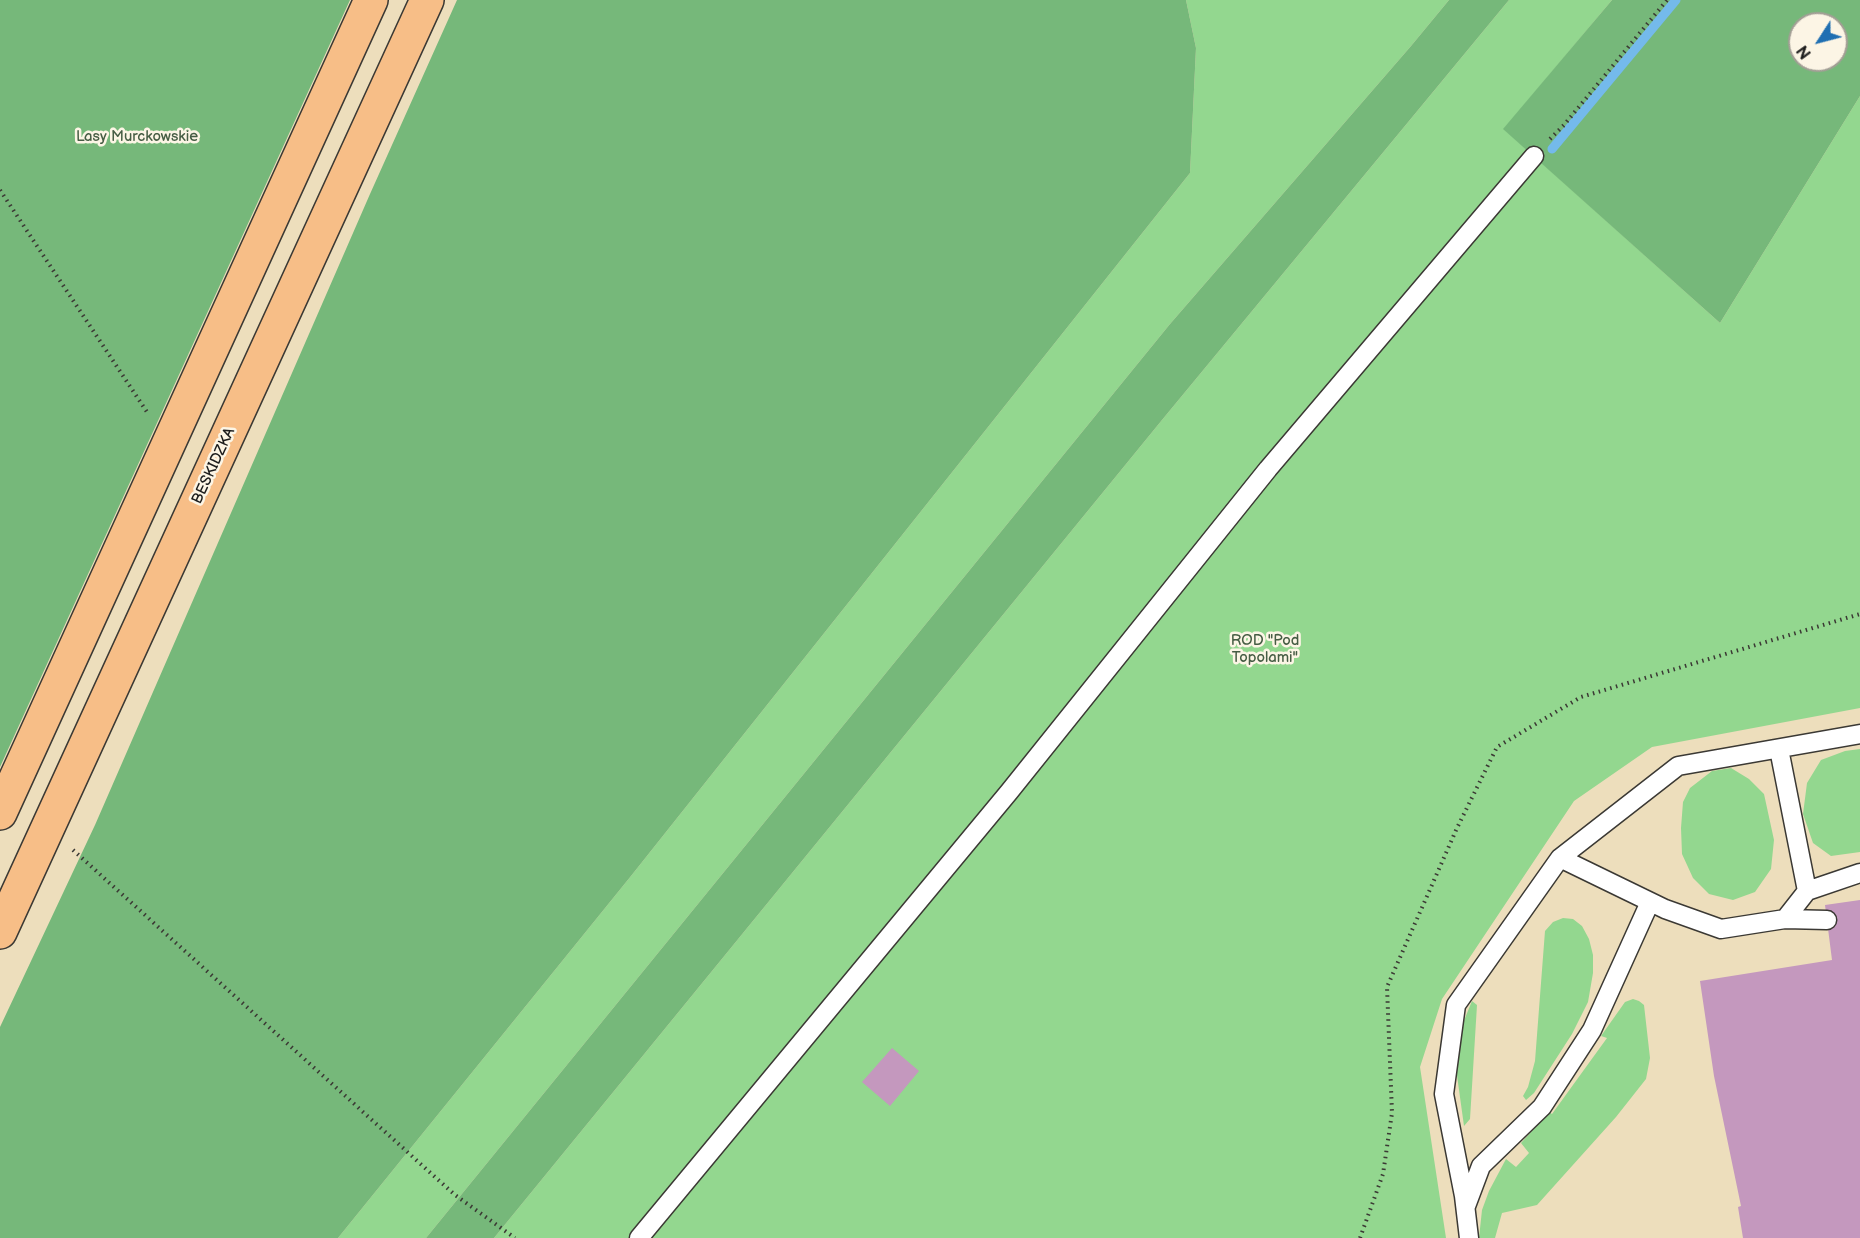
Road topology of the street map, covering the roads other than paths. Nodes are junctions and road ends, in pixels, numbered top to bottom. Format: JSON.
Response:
{"nodes":[{"id":1,"x":371,"y":0,"type":"edge"},
{"id":2,"x":427,"y":0,"type":"edge"},
{"id":3,"x":1534,"y":156,"type":"road end"},
{"id":4,"x":1860,"y":734,"type":"edge"},
{"id":5,"x":1779,"y":749,"type":"junction"},
{"id":6,"x":0,"y":813,"type":"edge"},
{"id":7,"x":1560,"y":858,"type":"junction"},
{"id":8,"x":1860,"y":873,"type":"edge"},
{"id":9,"x":1807,"y":891,"type":"junction"},
{"id":10,"x":1650,"y":902,"type":"junction"},
{"id":11,"x":1785,"y":919,"type":"junction"},
{"id":12,"x":1827,"y":920,"type":"dead end"},
{"id":13,"x":0,"y":932,"type":"edge"},
{"id":14,"x":1465,"y":1208,"type":"junction"},
{"id":15,"x":639,"y":1238,"type":"edge"},
{"id":16,"x":1469,"y":1238,"type":"edge"}],
"edges":[{"from":1,"to":6,"type":"main road"},
{"from":2,"to":13,"type":"main road","name":"BESKIDZKA"},
{"from":3,"to":15,"type":"lane"},
{"from":4,"to":5,"type":"lane"},
{"from":5,"to":7,"type":"lane"},
{"from":5,"to":9,"type":"lane"},
{"from":7,"to":10,"type":"lane"},
{"from":7,"to":14,"type":"lane"},
{"from":8,"to":9,"type":"lane"},
{"from":9,"to":11,"type":"lane"},
{"from":10,"to":11,"type":"lane"},
{"from":10,"to":14,"type":"lane"},
{"from":11,"to":12,"type":"lane"},
{"from":14,"to":16,"type":"lane"}]}
